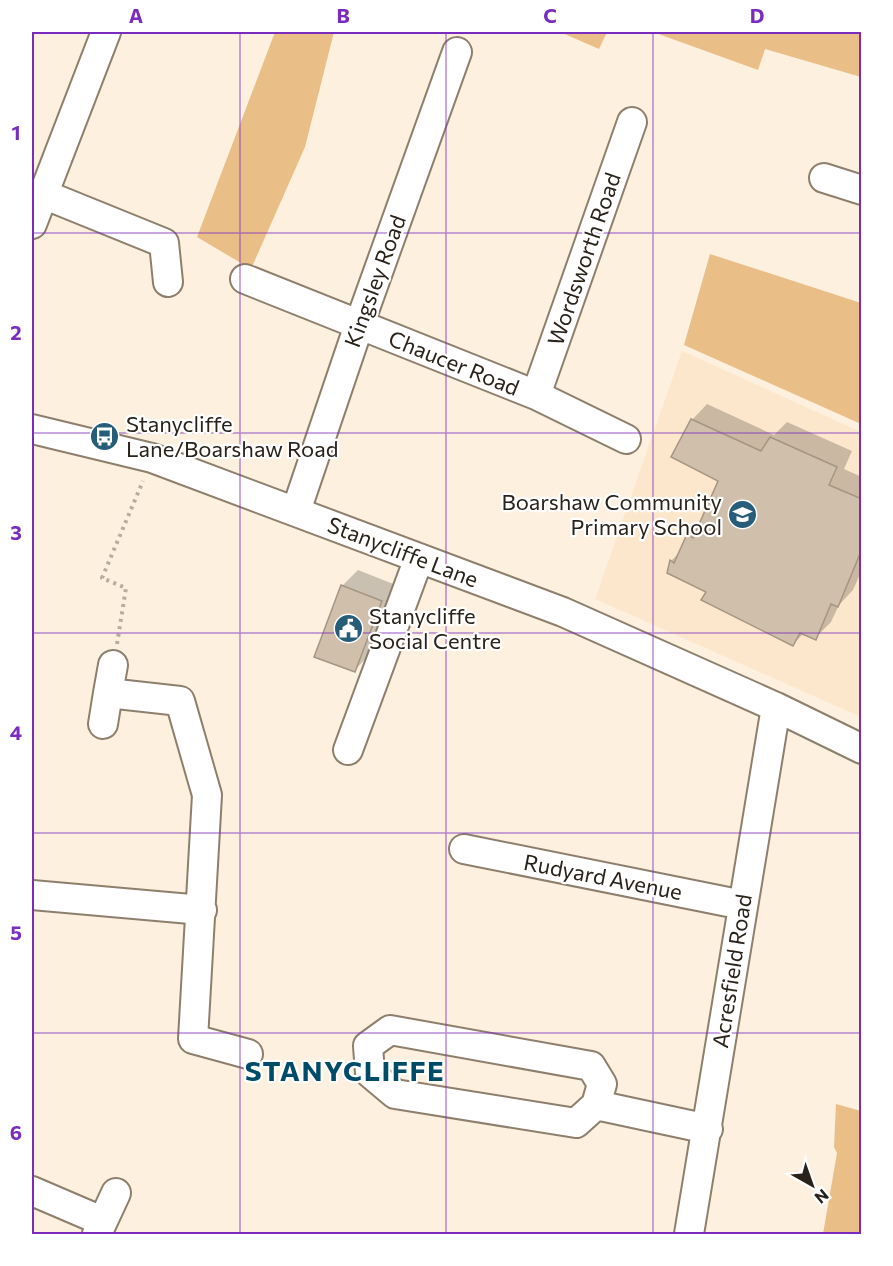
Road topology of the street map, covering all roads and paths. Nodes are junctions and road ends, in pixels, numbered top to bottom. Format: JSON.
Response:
{"nodes":[{"id":1,"x":106,"y":32,"type":"edge"},
{"id":2,"x":457,"y":52,"type":"dead end"},
{"id":3,"x":632,"y":122,"type":"dead end"},
{"id":4,"x":825,"y":178,"type":"dead end"},
{"id":5,"x":861,"y":190,"type":"edge"},
{"id":6,"x":43,"y":194,"type":"junction"},
{"id":7,"x":32,"y":224,"type":"edge"},
{"id":8,"x":245,"y":279,"type":"dead end"},
{"id":9,"x":168,"y":282,"type":"dead end"},
{"id":10,"x":358,"y":326,"type":"junction"},
{"id":11,"x":536,"y":396,"type":"junction"},
{"id":12,"x":32,"y":429,"type":"edge"},
{"id":13,"x":626,"y":439,"type":"dead end"},
{"id":14,"x":152,"y":458,"type":"junction"},
{"id":15,"x":296,"y":511,"type":"junction"},
{"id":16,"x":419,"y":558,"type":"junction"},
{"id":17,"x":113,"y":665,"type":"joint"},
{"id":18,"x":108,"y":693,"type":"junction"},
{"id":19,"x":776,"y":707,"type":"junction"},
{"id":20,"x":103,"y":724,"type":"dead end"},
{"id":21,"x":861,"y":749,"type":"edge"},
{"id":22,"x":348,"y":750,"type":"dead end"},
{"id":23,"x":464,"y":846,"type":"dead end"},
{"id":24,"x":32,"y":895,"type":"edge"},
{"id":25,"x":743,"y":905,"type":"junction"},
{"id":26,"x":202,"y":910,"type":"junction"},
{"id":27,"x":248,"y":1054,"type":"dead end"},
{"id":28,"x":596,"y":1106,"type":"junction"},
{"id":29,"x":708,"y":1129,"type":"junction"},
{"id":30,"x":32,"y":1191,"type":"edge"},
{"id":31,"x":116,"y":1193,"type":"dead end"},
{"id":32,"x":99,"y":1228,"type":"edge"},
{"id":33,"x":689,"y":1234,"type":"edge"}],
"edges":[{"from":1,"to":6,"type":"street"},
{"from":2,"to":10,"type":"street","name":"Kingsley Road"},
{"from":3,"to":11,"type":"street","name":"Wordsworth Road"},
{"from":4,"to":5,"type":"street"},
{"from":6,"to":7,"type":"street"},
{"from":6,"to":9,"type":"street"},
{"from":8,"to":10,"type":"street","name":"Chaucer Road"},
{"from":10,"to":11,"type":"street","name":"Chaucer Road"},
{"from":10,"to":15,"type":"street","name":"Kingsley Road"},
{"from":11,"to":13,"type":"street","name":"Chaucer Road"},
{"from":12,"to":14,"type":"street","name":"Stanycliffe Lane"},
{"from":14,"to":15,"type":"street","name":"Stanycliffe Lane"},
{"from":14,"to":17,"type":"path"},
{"from":15,"to":16,"type":"street","name":"Stanycliffe Lane"},
{"from":16,"to":19,"type":"street","name":"Stanycliffe Lane"},
{"from":16,"to":22,"type":"street"},
{"from":17,"to":18,"type":"street"},
{"from":18,"to":20,"type":"street"},
{"from":18,"to":26,"type":"street"},
{"from":19,"to":21,"type":"street","name":"Stanycliffe Lane"},
{"from":19,"to":25,"type":"street","name":"Acresfield Road"},
{"from":23,"to":25,"type":"street","name":"Rudyard Avenue"},
{"from":24,"to":26,"type":"street"},
{"from":25,"to":29,"type":"street","name":"Acresfield Road"},
{"from":26,"to":27,"type":"street"},
{"from":28,"to":28,"type":"street"},
{"from":28,"to":29,"type":"street"},
{"from":29,"to":33,"type":"street","name":"Acresfield Road"},
{"from":30,"to":32,"type":"street"},
{"from":31,"to":32,"type":"street"}]}
